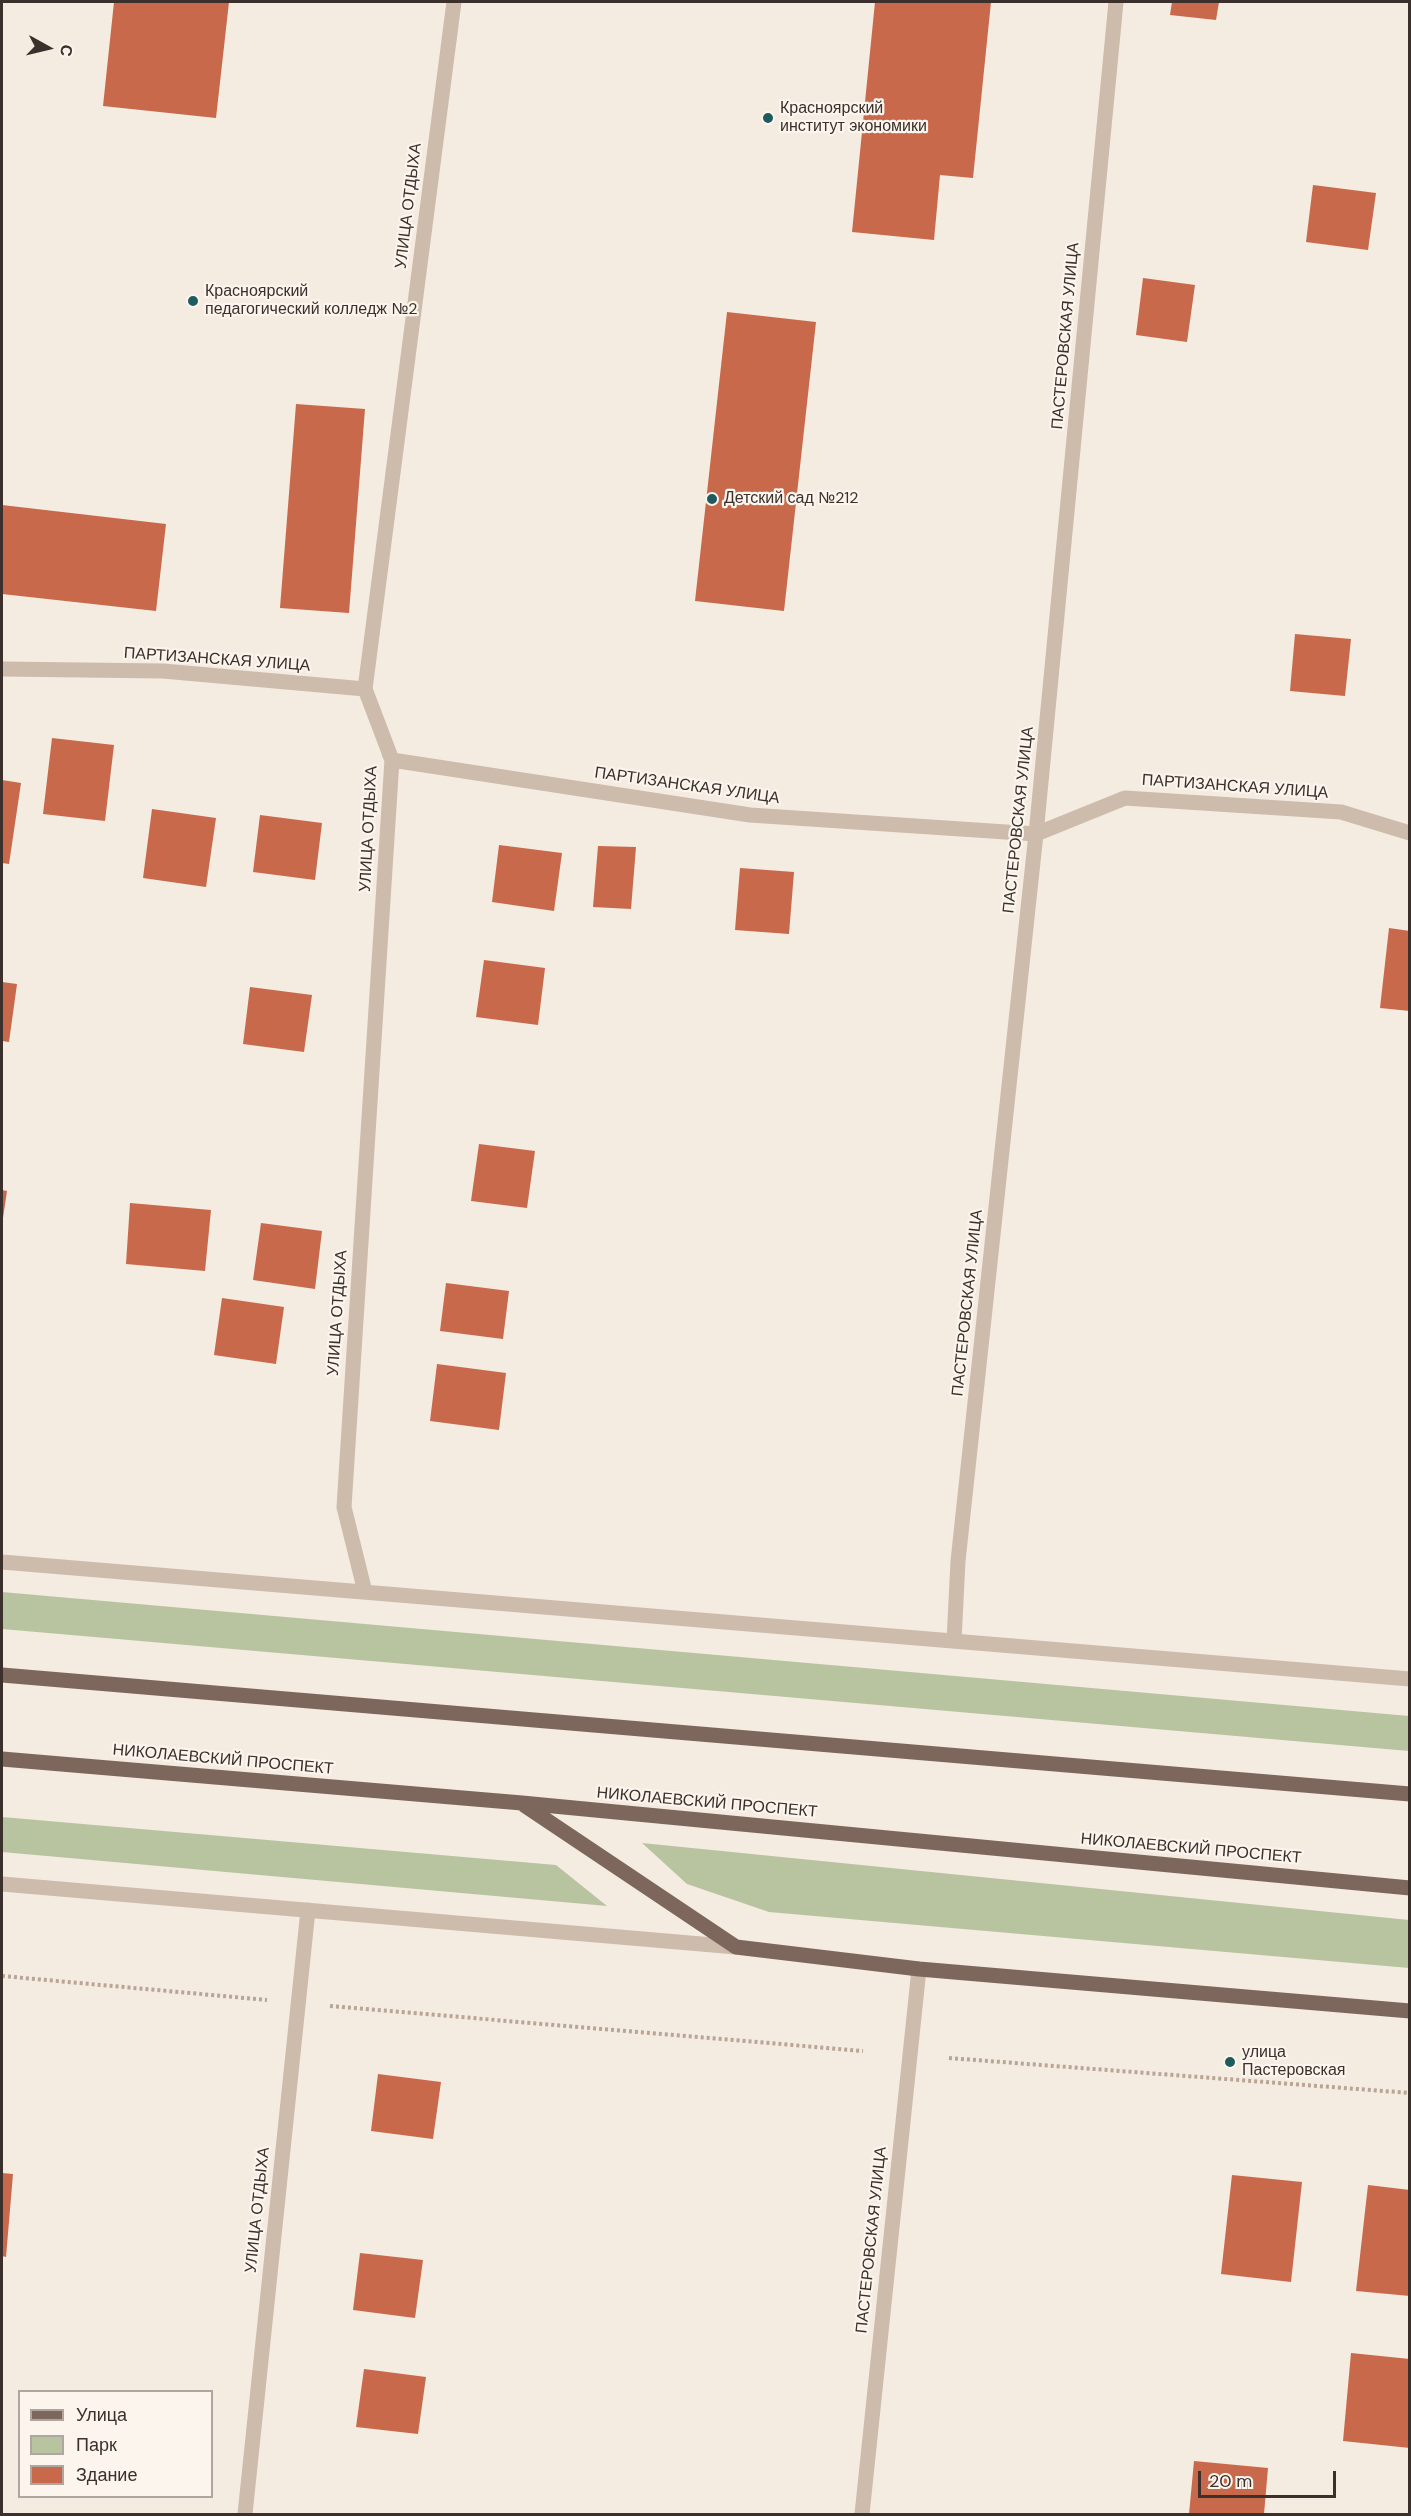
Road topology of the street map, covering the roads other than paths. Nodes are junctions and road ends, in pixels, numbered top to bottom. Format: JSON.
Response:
{"nodes":[{"id":1,"x":454,"y":2,"type":"edge"},
{"id":2,"x":1116,"y":2,"type":"edge"},
{"id":3,"x":2,"y":669,"type":"edge"},
{"id":4,"x":365,"y":689,"type":"junction"},
{"id":5,"x":392,"y":760,"type":"junction"},
{"id":6,"x":1410,"y":833,"type":"edge"},
{"id":7,"x":1036,"y":834,"type":"junction"},
{"id":8,"x":2,"y":1562,"type":"edge"},
{"id":9,"x":365,"y":1592,"type":"junction"},
{"id":10,"x":954,"y":1641,"type":"junction"},
{"id":11,"x":2,"y":1675,"type":"edge"},
{"id":12,"x":1410,"y":1679,"type":"edge"},
{"id":13,"x":2,"y":1759,"type":"edge"},
{"id":14,"x":1410,"y":1794,"type":"edge"},
{"id":15,"x":522,"y":1803,"type":"junction"},
{"id":16,"x":2,"y":1884,"type":"edge"},
{"id":17,"x":1410,"y":1888,"type":"edge"},
{"id":18,"x":308,"y":1910,"type":"junction"},
{"id":19,"x":736,"y":1947,"type":"junction"},
{"id":20,"x":919,"y":1970,"type":"junction"},
{"id":21,"x":1410,"y":2011,"type":"edge"},
{"id":22,"x":245,"y":2514,"type":"edge"},
{"id":23,"x":862,"y":2514,"type":"edge"}],
"edges":[{"from":1,"to":4,"type":"street","name":"УЛИЦА ОТДЫХА"},
{"from":2,"to":7,"type":"street","name":"ПАСТЕРОВСКАЯ УЛИЦА"},
{"from":3,"to":4,"type":"street","name":"ПАРТИЗАНСКАЯ УЛИЦА"},
{"from":4,"to":5,"type":"street"},
{"from":5,"to":7,"type":"street","name":"ПАРТИЗАНСКАЯ УЛИЦА"},
{"from":5,"to":9,"type":"street","name":"УЛИЦА ОТДЫХА"},
{"from":6,"to":7,"type":"street","name":"ПАРТИЗАНСКАЯ УЛИЦА"},
{"from":7,"to":10,"type":"street","name":"ПАСТЕРОВСКАЯ УЛИЦА"},
{"from":8,"to":9,"type":"street"},
{"from":9,"to":10,"type":"street"},
{"from":10,"to":12,"type":"street"},
{"from":11,"to":14,"type":"main road"},
{"from":13,"to":15,"type":"main road","name":"НИКОЛАЕВСКИЙ ПРОСПЕКТ"},
{"from":15,"to":17,"type":"main road","name":"НИКОЛАЕВСКИЙ ПРОСПЕКТ"},
{"from":15,"to":19,"type":"main road"},
{"from":16,"to":18,"type":"street"},
{"from":18,"to":19,"type":"street"},
{"from":18,"to":22,"type":"street","name":"УЛИЦА ОТДЫХА"},
{"from":19,"to":20,"type":"main road"},
{"from":20,"to":21,"type":"main road"},
{"from":20,"to":23,"type":"street","name":"ПАСТЕРОВСКАЯ УЛИЦА"}]}
